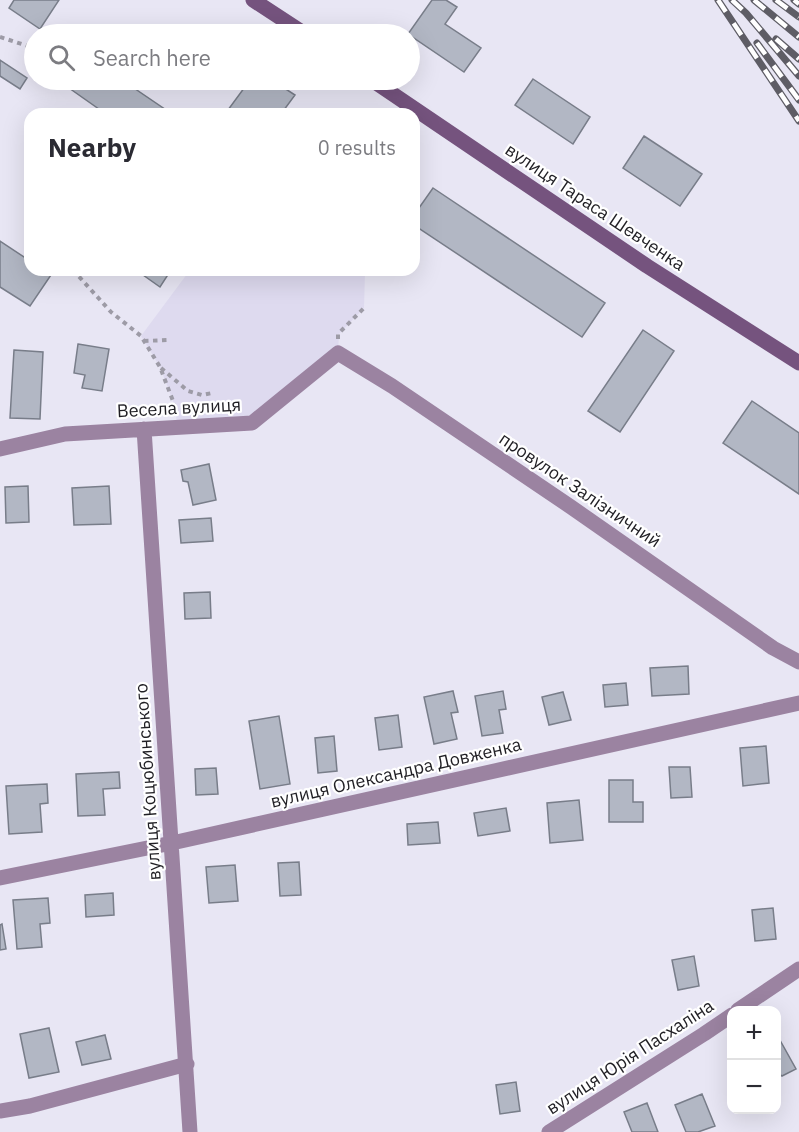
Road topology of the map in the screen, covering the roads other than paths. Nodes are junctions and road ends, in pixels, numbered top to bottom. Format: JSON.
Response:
{"nodes":[{"id":1,"x":253,"y":0,"type":"edge"},
{"id":2,"x":290,"y":24,"type":"edge"},
{"id":3,"x":387,"y":90,"type":"edge"},
{"id":4,"x":413,"y":108,"type":"edge"},
{"id":5,"x":420,"y":112,"type":"edge"},
{"id":6,"x":338,"y":353,"type":"joint"},
{"id":7,"x":799,"y":363,"type":"edge"},
{"id":8,"x":144,"y":429,"type":"junction"},
{"id":9,"x":0,"y":448,"type":"edge"},
{"id":10,"x":799,"y":662,"type":"edge"},
{"id":11,"x":799,"y":703,"type":"edge"},
{"id":12,"x":172,"y":843,"type":"junction"},
{"id":13,"x":0,"y":878,"type":"edge"},
{"id":14,"x":799,"y":969,"type":"edge"},
{"id":15,"x":745,"y":1006,"type":"edge"},
{"id":16,"x":727,"y":1018,"type":"edge"},
{"id":17,"x":187,"y":1064,"type":"junction"},
{"id":18,"x":0,"y":1111,"type":"edge"},
{"id":19,"x":190,"y":1132,"type":"edge"},
{"id":20,"x":549,"y":1132,"type":"edge"}],
"edges":[{"from":1,"to":2,"type":"main road"},
{"from":3,"to":4,"type":"main road","name":"вулиця Тараса Шевченка"},
{"from":5,"to":7,"type":"main road","name":"вулиця Тараса Шевченка"},
{"from":6,"to":8,"type":"street","name":"Весела вулиця"},
{"from":6,"to":10,"type":"street","name":"провулок Залізничний"},
{"from":8,"to":9,"type":"street","name":"Весела вулиця"},
{"from":8,"to":12,"type":"street","name":"вулиця Коцюбинського"},
{"from":11,"to":12,"type":"street","name":"вулиця Олександра Довженка"},
{"from":12,"to":13,"type":"street","name":"вулиця Олександра Довженка"},
{"from":12,"to":17,"type":"street","name":"вулиця Коцюбинського"},
{"from":14,"to":15,"type":"street","name":"вулиця Юрія Пасхаліна"},
{"from":16,"to":20,"type":"street","name":"вулиця Юрія Пасхаліна"},
{"from":17,"to":18,"type":"street"},
{"from":17,"to":19,"type":"street","name":"вулиця Коцюбинського"}]}
